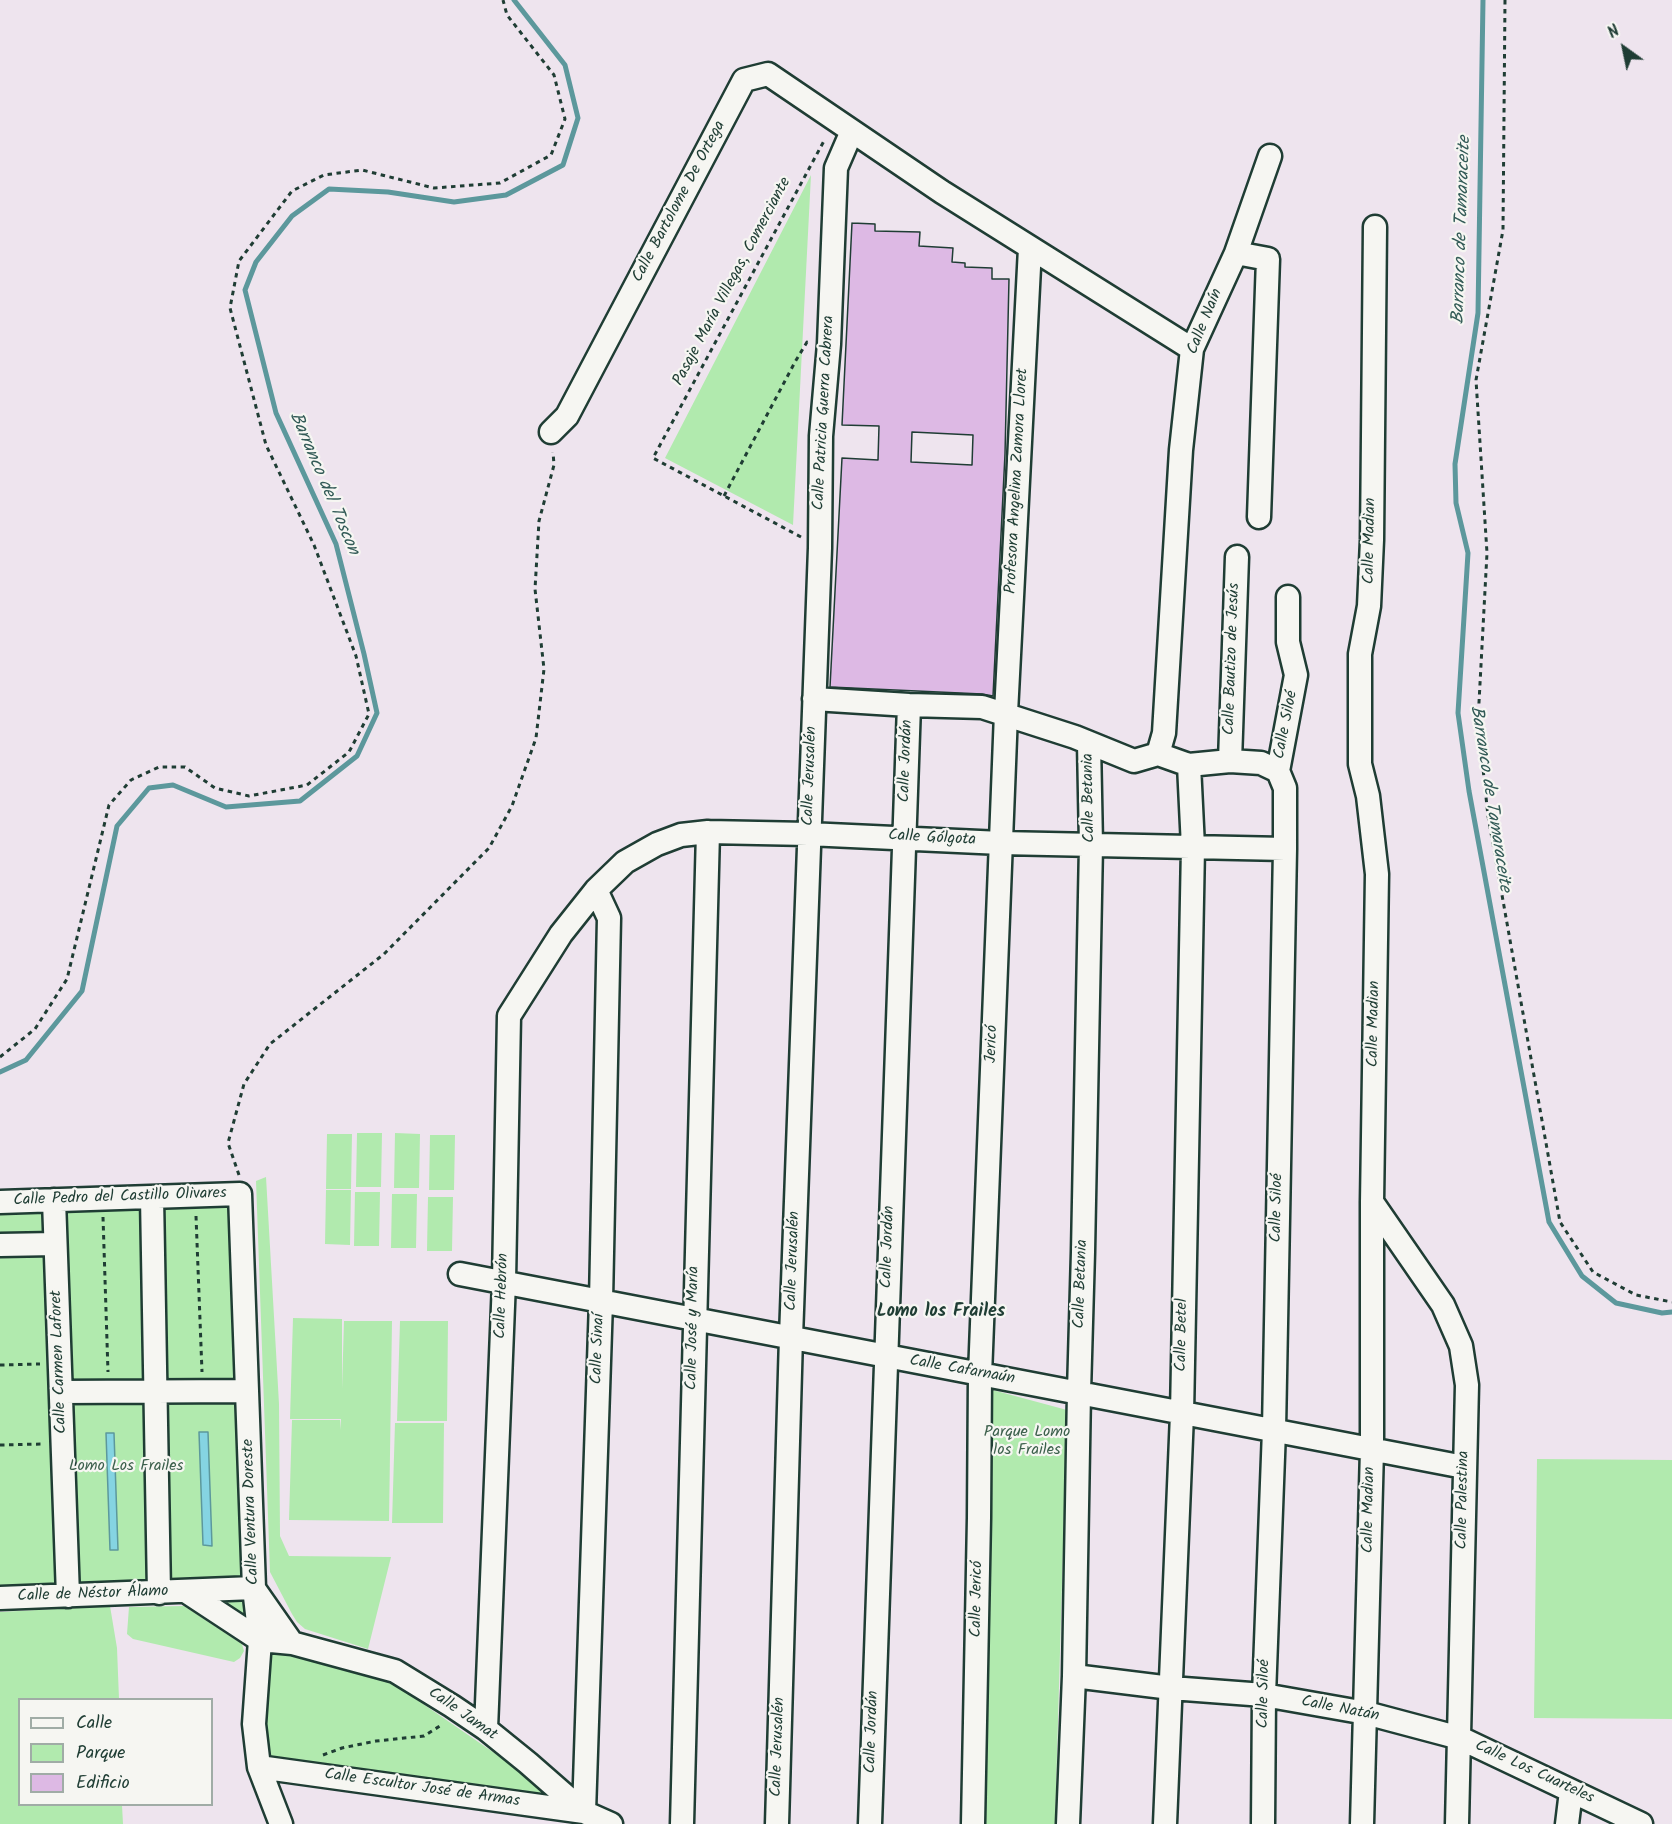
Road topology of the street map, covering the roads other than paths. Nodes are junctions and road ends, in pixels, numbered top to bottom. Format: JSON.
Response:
{"nodes":[{"id":1,"x":845,"y":126,"type":"junction"},
{"id":2,"x":1270,"y":156,"type":"dead end"},
{"id":3,"x":1376,"y":227,"type":"dead end"},
{"id":4,"x":1030,"y":248,"type":"junction"},
{"id":5,"x":1236,"y":253,"type":"junction"},
{"id":6,"x":1191,"y":349,"type":"junction"},
{"id":7,"x":551,"y":432,"type":"road end"},
{"id":8,"x":1259,"y":517,"type":"dead end"},
{"id":9,"x":1237,"y":558,"type":"dead end"},
{"id":10,"x":1288,"y":597,"type":"dead end"},
{"id":11,"x":814,"y":699,"type":"junction"},
{"id":12,"x":909,"y":705,"type":"junction"},
{"id":13,"x":1006,"y":713,"type":"junction"},
{"id":14,"x":1089,"y":743,"type":"junction"},
{"id":15,"x":1158,"y":754,"type":"junction"},
{"id":16,"x":1230,"y":761,"type":"junction"},
{"id":17,"x":1189,"y":765,"type":"junction"},
{"id":18,"x":1278,"y":771,"type":"junction"},
{"id":19,"x":708,"y":832,"type":"junction"},
{"id":20,"x":808,"y":834,"type":"junction"},
{"id":21,"x":904,"y":838,"type":"junction"},
{"id":22,"x":1001,"y":843,"type":"junction"},
{"id":23,"x":1091,"y":844,"type":"junction"},
{"id":24,"x":1193,"y":847,"type":"junction"},
{"id":25,"x":1285,"y":849,"type":"junction"},
{"id":26,"x":596,"y":890,"type":"junction"},
{"id":27,"x":240,"y":1194,"type":"joint"},
{"id":28,"x":152,"y":1197,"type":"junction"},
{"id":29,"x":54,"y":1200,"type":"junction"},
{"id":30,"x":0,"y":1202,"type":"edge"},
{"id":31,"x":1372,"y":1202,"type":"junction"},
{"id":32,"x":55,"y":1244,"type":"junction"},
{"id":33,"x":0,"y":1245,"type":"edge"},
{"id":34,"x":460,"y":1274,"type":"dead end"},
{"id":35,"x":504,"y":1281,"type":"junction"},
{"id":36,"x":601,"y":1301,"type":"junction"},
{"id":37,"x":694,"y":1319,"type":"junction"},
{"id":38,"x":791,"y":1337,"type":"junction"},
{"id":39,"x":885,"y":1357,"type":"junction"},
{"id":40,"x":980,"y":1375,"type":"junction"},
{"id":41,"x":247,"y":1391,"type":"junction"},
{"id":42,"x":61,"y":1392,"type":"junction"},
{"id":43,"x":155,"y":1392,"type":"junction"},
{"id":44,"x":1079,"y":1392,"type":"junction"},
{"id":45,"x":1182,"y":1414,"type":"junction"},
{"id":46,"x":1274,"y":1431,"type":"junction"},
{"id":47,"x":1372,"y":1449,"type":"junction"},
{"id":48,"x":1464,"y":1467,"type":"junction"},
{"id":49,"x":254,"y":1588,"type":"junction"},
{"id":50,"x":187,"y":1592,"type":"junction"},
{"id":51,"x":159,"y":1593,"type":"junction"},
{"id":52,"x":68,"y":1596,"type":"junction"},
{"id":53,"x":0,"y":1598,"type":"edge"},
{"id":54,"x":260,"y":1640,"type":"junction"},
{"id":55,"x":292,"y":1643,"type":"junction"},
{"id":56,"x":1074,"y":1676,"type":"junction"},
{"id":57,"x":1171,"y":1688,"type":"junction"},
{"id":58,"x":1264,"y":1695,"type":"junction"},
{"id":59,"x":1366,"y":1713,"type":"junction"},
{"id":60,"x":486,"y":1729,"type":"junction"},
{"id":61,"x":1460,"y":1738,"type":"junction"},
{"id":62,"x":259,"y":1767,"type":"junction"},
{"id":63,"x":1571,"y":1791,"type":"junction"},
{"id":64,"x":584,"y":1812,"type":"junction"},
{"id":65,"x":281,"y":1824,"type":"edge"},
{"id":66,"x":611,"y":1824,"type":"edge"},
{"id":67,"x":682,"y":1824,"type":"edge"},
{"id":68,"x":777,"y":1824,"type":"edge"},
{"id":69,"x":870,"y":1824,"type":"edge"},
{"id":70,"x":973,"y":1824,"type":"edge"},
{"id":71,"x":1068,"y":1824,"type":"edge"},
{"id":72,"x":1165,"y":1824,"type":"edge"},
{"id":73,"x":1263,"y":1824,"type":"edge"},
{"id":74,"x":1362,"y":1824,"type":"edge"},
{"id":75,"x":1457,"y":1824,"type":"edge"},
{"id":76,"x":1567,"y":1824,"type":"edge"},
{"id":77,"x":1641,"y":1824,"type":"edge"}],
"edges":[{"from":1,"to":4,"type":"street","name":"Calle Bartolome De Ortega"},
{"from":1,"to":7,"type":"street","name":"Calle Bartolome De Ortega"},
{"from":1,"to":11,"type":"street","name":"Calle Patricia Guerra Cabrera"},
{"from":2,"to":5,"type":"street","name":"Calle Naín"},
{"from":3,"to":31,"type":"street","name":"Calle Madian"},
{"from":4,"to":6,"type":"street","name":"Calle Bartolome De Ortega"},
{"from":4,"to":13,"type":"street","name":"Profesora Angelina Zamora Lloret"},
{"from":5,"to":6,"type":"street","name":"Calle Naín"},
{"from":5,"to":8,"type":"street"},
{"from":6,"to":15,"type":"street","name":"Calle Naín"},
{"from":9,"to":16,"type":"street","name":"Calle Bautizo de Jesús"},
{"from":10,"to":18,"type":"street","name":"Calle Siloé"},
{"from":11,"to":12,"type":"street"},
{"from":11,"to":20,"type":"street","name":"Calle Jerusalén"},
{"from":12,"to":13,"type":"street"},
{"from":12,"to":21,"type":"street","name":"Calle Jordán"},
{"from":13,"to":14,"type":"street"},
{"from":13,"to":22,"type":"street","name":"Jericó"},
{"from":14,"to":15,"type":"street"},
{"from":14,"to":23,"type":"street","name":"Calle Betania"},
{"from":15,"to":17,"type":"street"},
{"from":16,"to":17,"type":"street"},
{"from":16,"to":18,"type":"street"},
{"from":17,"to":24,"type":"street","name":"Calle Betel"},
{"from":18,"to":25,"type":"street","name":"Calle Siloé"},
{"from":19,"to":20,"type":"street","name":"Calle Gólgota"},
{"from":19,"to":26,"type":"street","name":"Calle Gólgota"},
{"from":19,"to":37,"type":"street","name":"Calle José y María"},
{"from":20,"to":21,"type":"street","name":"Calle Gólgota"},
{"from":20,"to":38,"type":"street","name":"Calle Jerusalén"},
{"from":21,"to":22,"type":"street","name":"Calle Gólgota"},
{"from":21,"to":39,"type":"street","name":"Calle Jordán"},
{"from":22,"to":23,"type":"street","name":"Calle Gólgota"},
{"from":22,"to":40,"type":"street","name":"Jericó"},
{"from":23,"to":24,"type":"street","name":"Calle Gólgota"},
{"from":23,"to":44,"type":"street","name":"Calle Betania"},
{"from":24,"to":25,"type":"street","name":"Calle Gólgota"},
{"from":24,"to":45,"type":"street","name":"Calle Betel"},
{"from":25,"to":46,"type":"street","name":"Calle Siloé"},
{"from":26,"to":35,"type":"street","name":"Calle Hebrón"},
{"from":26,"to":36,"type":"street","name":"Calle Sinaí"},
{"from":27,"to":28,"type":"street","name":"Calle Pedro del Castillo Olivares"},
{"from":27,"to":41,"type":"street","name":"Calle Ventura Doreste"},
{"from":28,"to":29,"type":"street","name":"Calle Pedro del Castillo Olivares"},
{"from":28,"to":43,"type":"street"},
{"from":29,"to":30,"type":"street","name":"Calle Pedro del Castillo Olivares"},
{"from":29,"to":32,"type":"street","name":"Calle Carmen Laforet"},
{"from":31,"to":47,"type":"street","name":"Calle Madian"},
{"from":31,"to":48,"type":"street","name":"Calle Palestina"},
{"from":32,"to":33,"type":"street"},
{"from":32,"to":42,"type":"street","name":"Calle Carmen Laforet"},
{"from":34,"to":35,"type":"street","name":"Calle Cafarnaún"},
{"from":35,"to":36,"type":"street","name":"Calle Cafarnaún"},
{"from":35,"to":60,"type":"street","name":"Calle Hebrón"},
{"from":36,"to":37,"type":"street","name":"Calle Cafarnaún"},
{"from":36,"to":64,"type":"street","name":"Calle Sinaí"},
{"from":37,"to":38,"type":"street","name":"Calle Cafarnaún"},
{"from":37,"to":67,"type":"street","name":"Calle José y María"},
{"from":38,"to":39,"type":"street","name":"Calle Cafarnaún"},
{"from":38,"to":68,"type":"street","name":"Calle Jerusalén"},
{"from":39,"to":40,"type":"street","name":"Calle Cafarnaún"},
{"from":39,"to":69,"type":"street","name":"Calle Jordán"},
{"from":40,"to":44,"type":"street","name":"Calle Cafarnaún"},
{"from":40,"to":70,"type":"street","name":"Calle Jericó"},
{"from":41,"to":43,"type":"street"},
{"from":41,"to":49,"type":"street","name":"Calle Ventura Doreste"},
{"from":42,"to":43,"type":"street"},
{"from":42,"to":52,"type":"street","name":"Calle Carmen Laforet"},
{"from":43,"to":51,"type":"street"},
{"from":44,"to":45,"type":"street","name":"Calle Cafarnaún"},
{"from":44,"to":56,"type":"street","name":"Calle Betania"},
{"from":45,"to":46,"type":"street","name":"Calle Cafarnaún"},
{"from":45,"to":57,"type":"street","name":"Calle Betel"},
{"from":46,"to":47,"type":"street","name":"Calle Cafarnaún"},
{"from":46,"to":58,"type":"street","name":"Calle Siloé"},
{"from":47,"to":48,"type":"street","name":"Calle Cafarnaún"},
{"from":47,"to":59,"type":"street","name":"Calle Madian"},
{"from":48,"to":61,"type":"street","name":"Calle Palestina"},
{"from":49,"to":50,"type":"street","name":"Calle de Néstor Álamo"},
{"from":49,"to":54,"type":"street","name":"Calle Ventura Doreste"},
{"from":49,"to":55,"type":"street"},
{"from":50,"to":51,"type":"street","name":"Calle de Néstor Álamo"},
{"from":50,"to":54,"type":"street","name":"Calle de Néstor Álamo"},
{"from":51,"to":52,"type":"street","name":"Calle de Néstor Álamo"},
{"from":52,"to":53,"type":"street","name":"Calle de Néstor Álamo"},
{"from":54,"to":55,"type":"street","name":"Calle Jamat"},
{"from":54,"to":62,"type":"street","name":"Calle Ventura Doreste"},
{"from":55,"to":60,"type":"street","name":"Calle Jamat"},
{"from":56,"to":57,"type":"street","name":"Calle Natán"},
{"from":56,"to":71,"type":"street","name":"Calle Betania"},
{"from":57,"to":58,"type":"street","name":"Calle Natán"},
{"from":57,"to":72,"type":"street","name":"Calle Betel"},
{"from":58,"to":59,"type":"street","name":"Calle Natán"},
{"from":58,"to":73,"type":"street","name":"Calle Siloé"},
{"from":59,"to":61,"type":"street","name":"Calle Natán"},
{"from":59,"to":74,"type":"street","name":"Calle Madian"},
{"from":60,"to":64,"type":"street","name":"Calle Jamat"},
{"from":61,"to":63,"type":"street","name":"Calle Los Cuarteles"},
{"from":61,"to":75,"type":"street","name":"Calle Palestina"},
{"from":62,"to":64,"type":"street","name":"Calle Escultor José de Armas"},
{"from":62,"to":65,"type":"street","name":"Calle Ventura Doreste"},
{"from":63,"to":76,"type":"street"},
{"from":63,"to":77,"type":"street","name":"Calle Los Cuarteles"},
{"from":64,"to":66,"type":"street","name":"Calle Jamat"}]}
